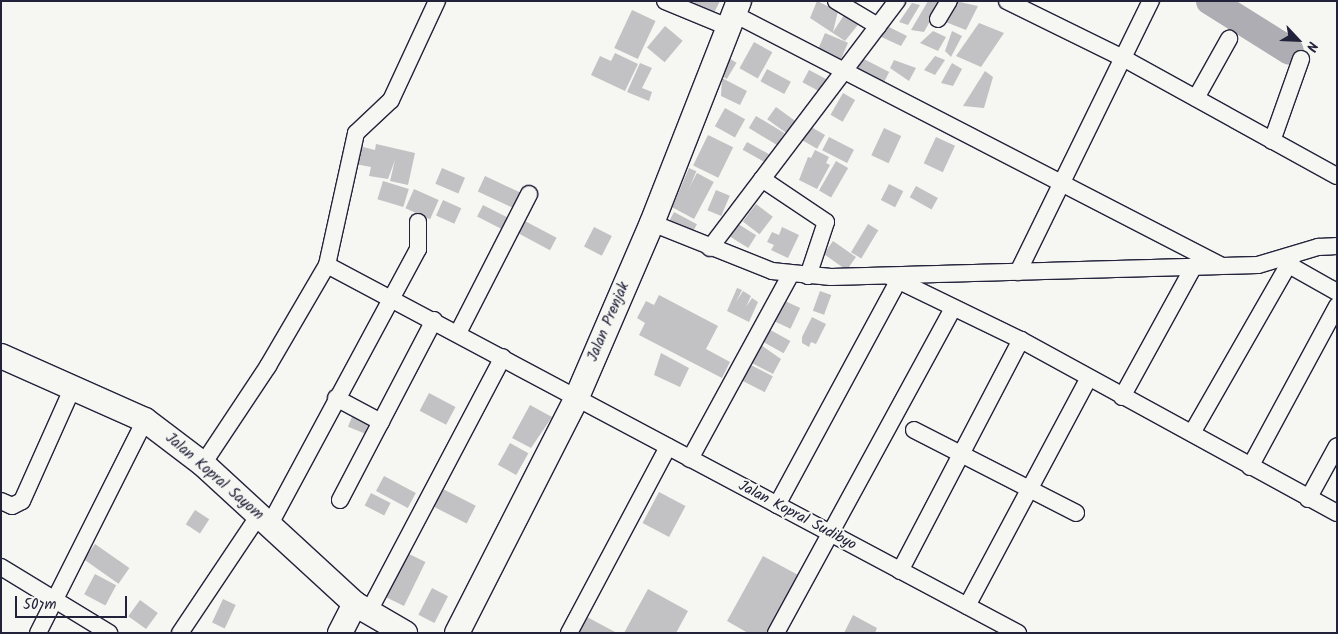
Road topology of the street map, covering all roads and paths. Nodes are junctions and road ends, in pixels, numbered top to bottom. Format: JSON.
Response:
{"nodes":[{"id":1,"x":436,"y":1,"type":"edge"},
{"id":2,"x":665,"y":1,"type":"edge"},
{"id":3,"x":836,"y":1,"type":"edge"},
{"id":4,"x":897,"y":1,"type":"edge"},
{"id":5,"x":949,"y":1,"type":"edge"},
{"id":6,"x":1008,"y":1,"type":"edge"},
{"id":7,"x":1151,"y":1,"type":"edge"},
{"id":8,"x":732,"y":14,"type":"edge"},
{"id":9,"x":938,"y":19,"type":"dead end"},
{"id":10,"x":878,"y":26,"type":"junction"},
{"id":11,"x":1229,"y":39,"type":"dead end"},
{"id":12,"x":1122,"y":58,"type":"junction"},
{"id":13,"x":1301,"y":59,"type":"dead end"},
{"id":14,"x":843,"y":71,"type":"junction"},
{"id":15,"x":1196,"y":98,"type":"junction"},
{"id":16,"x":1272,"y":141,"type":"junction"},
{"id":17,"x":1337,"y":176,"type":"edge"},
{"id":18,"x":762,"y":179,"type":"junction"},
{"id":19,"x":1059,"y":183,"type":"junction"},
{"id":20,"x":529,"y":194,"type":"dead end"},
{"id":21,"x":418,"y":222,"type":"dead end"},
{"id":22,"x":652,"y":222,"type":"junction"},
{"id":23,"x":1337,"y":246,"type":"edge"},
{"id":24,"x":710,"y":248,"type":"junction"},
{"id":25,"x":1292,"y":260,"type":"junction"},
{"id":26,"x":327,"y":265,"type":"junction"},
{"id":27,"x":1220,"y":265,"type":"junction"},
{"id":28,"x":1193,"y":268,"type":"junction"},
{"id":29,"x":1018,"y":272,"type":"junction"},
{"id":30,"x":790,"y":274,"type":"junction"},
{"id":31,"x":808,"y":276,"type":"junction"},
{"id":32,"x":893,"y":278,"type":"junction"},
{"id":33,"x":1337,"y":292,"type":"edge"},
{"id":34,"x":389,"y":297,"type":"junction"},
{"id":35,"x":1337,"y":306,"type":"edge"},
{"id":36,"x":953,"y":308,"type":"junction"},
{"id":37,"x":434,"y":320,"type":"junction"},
{"id":38,"x":458,"y":334,"type":"junction"},
{"id":39,"x":1021,"y":340,"type":"junction"},
{"id":40,"x":1,"y":356,"type":"edge"},
{"id":41,"x":503,"y":357,"type":"junction"},
{"id":42,"x":1088,"y":380,"type":"junction"},
{"id":43,"x":74,"y":385,"type":"junction"},
{"id":44,"x":577,"y":397,"type":"junction"},
{"id":45,"x":336,"y":398,"type":"junction"},
{"id":46,"x":1122,"y":398,"type":"junction"},
{"id":47,"x":145,"y":420,"type":"junction"},
{"id":48,"x":381,"y":422,"type":"junction"},
{"id":49,"x":914,"y":430,"type":"dead end"},
{"id":50,"x":1192,"y":433,"type":"junction"},
{"id":51,"x":1337,"y":446,"type":"edge"},
{"id":52,"x":668,"y":447,"type":"junction"},
{"id":53,"x":962,"y":454,"type":"junction"},
{"id":54,"x":690,"y":459,"type":"junction"},
{"id":55,"x":203,"y":464,"type":"junction"},
{"id":56,"x":1250,"y":467,"type":"junction"},
{"id":57,"x":1029,"y":488,"type":"junction"},
{"id":58,"x":1308,"y":499,"type":"junction"},
{"id":59,"x":340,"y":500,"type":"dead end"},
{"id":60,"x":1,"y":501,"type":"edge"},
{"id":61,"x":777,"y":505,"type":"junction"},
{"id":62,"x":1076,"y":513,"type":"dead end"},
{"id":63,"x":1337,"y":513,"type":"edge"},
{"id":64,"x":265,"y":520,"type":"junction"},
{"id":65,"x":830,"y":534,"type":"junction"},
{"id":66,"x":1,"y":568,"type":"edge"},
{"id":67,"x":900,"y":570,"type":"junction"},
{"id":68,"x":58,"y":599,"type":"junction"},
{"id":69,"x":967,"y":606,"type":"junction"},
{"id":70,"x":362,"y":609,"type":"junction"},
{"id":71,"x":1000,"y":629,"type":"edge"},
{"id":72,"x":38,"y":633,"type":"edge"},
{"id":73,"x":109,"y":633,"type":"edge"},
{"id":74,"x":180,"y":633,"type":"edge"},
{"id":75,"x":340,"y":633,"type":"edge"},
{"id":76,"x":405,"y":633,"type":"edge"},
{"id":77,"x":457,"y":633,"type":"edge"},
{"id":78,"x":569,"y":633,"type":"edge"},
{"id":79,"x":776,"y":633,"type":"edge"},
{"id":80,"x":1018,"y":633,"type":"edge"}],
"edges":[{"from":1,"to":26,"type":"street"},
{"from":2,"to":8,"type":"street"},
{"from":3,"to":10,"type":"street"},
{"from":4,"to":10,"type":"street"},
{"from":5,"to":9,"type":"street"},
{"from":6,"to":12,"type":"street"},
{"from":7,"to":12,"type":"street"},
{"from":8,"to":14,"type":"street"},
{"from":8,"to":22,"type":"street","name":"Jalan Prenjak"},
{"from":10,"to":14,"type":"street"},
{"from":11,"to":15,"type":"street"},
{"from":12,"to":15,"type":"street"},
{"from":12,"to":19,"type":"street"},
{"from":13,"to":16,"type":"street"},
{"from":14,"to":18,"type":"street"},
{"from":14,"to":19,"type":"street"},
{"from":15,"to":16,"type":"street"},
{"from":16,"to":17,"type":"street"},
{"from":18,"to":24,"type":"street"},
{"from":18,"to":31,"type":"street"},
{"from":19,"to":27,"type":"street"},
{"from":19,"to":29,"type":"street"},
{"from":20,"to":38,"type":"street"},
{"from":21,"to":34,"type":"street"},
{"from":22,"to":24,"type":"street"},
{"from":22,"to":44,"type":"street","name":"Jalan Prenjak"},
{"from":23,"to":25,"type":"street"},
{"from":24,"to":30,"type":"street"},
{"from":25,"to":27,"type":"street"},
{"from":25,"to":33,"type":"street"},
{"from":25,"to":50,"type":"street"},
{"from":26,"to":34,"type":"street","name":"Jalan Kopral Sudibyo"},
{"from":26,"to":55,"type":"street"},
{"from":27,"to":28,"type":"street"},
{"from":28,"to":29,"type":"street"},
{"from":28,"to":46,"type":"street"},
{"from":29,"to":32,"type":"street"},
{"from":30,"to":31,"type":"street"},
{"from":30,"to":54,"type":"street"},
{"from":31,"to":32,"type":"street"},
{"from":32,"to":36,"type":"street"},
{"from":32,"to":61,"type":"street"},
{"from":34,"to":37,"type":"street","name":"Jalan Kopral Sudibyo"},
{"from":34,"to":45,"type":"street"},
{"from":35,"to":56,"type":"street"},
{"from":36,"to":39,"type":"street"},
{"from":36,"to":65,"type":"street"},
{"from":37,"to":38,"type":"street","name":"Jalan Kopral Sudibyo"},
{"from":37,"to":48,"type":"street"},
{"from":38,"to":41,"type":"street","name":"Jalan Kopral Sudibyo"},
{"from":39,"to":42,"type":"street"},
{"from":39,"to":53,"type":"street"},
{"from":40,"to":43,"type":"street","name":"Jalan Kopral Sayom"},
{"from":41,"to":44,"type":"street","name":"Jalan Kopral Sudibyo"},
{"from":41,"to":70,"type":"street"},
{"from":42,"to":46,"type":"street"},
{"from":42,"to":57,"type":"street"},
{"from":43,"to":47,"type":"street","name":"Jalan Kopral Sayom"},
{"from":43,"to":60,"type":"street"},
{"from":44,"to":52,"type":"street","name":"Jalan Kopral Sudibyo"},
{"from":44,"to":77,"type":"street","name":"Jalan Prenjak"},
{"from":45,"to":48,"type":"street"},
{"from":45,"to":64,"type":"street"},
{"from":46,"to":50,"type":"street"},
{"from":47,"to":55,"type":"street","name":"Jalan Kopral Sayom"},
{"from":47,"to":68,"type":"street"},
{"from":48,"to":59,"type":"street"},
{"from":49,"to":53,"type":"street"},
{"from":50,"to":56,"type":"street"},
{"from":51,"to":58,"type":"street"},
{"from":52,"to":54,"type":"street","name":"Jalan Kopral Sudibyo"},
{"from":52,"to":78,"type":"street"},
{"from":53,"to":57,"type":"street"},
{"from":53,"to":67,"type":"street"},
{"from":54,"to":61,"type":"street","name":"Jalan Kopral Sudibyo"},
{"from":55,"to":64,"type":"street","name":"Jalan Kopral Sayom"},
{"from":56,"to":58,"type":"street"},
{"from":57,"to":62,"type":"street"},
{"from":57,"to":69,"type":"street"},
{"from":58,"to":63,"type":"street"},
{"from":61,"to":65,"type":"street","name":"Jalan Kopral Sudibyo"},
{"from":64,"to":70,"type":"street","name":"Jalan Kopral Sayom"},
{"from":64,"to":74,"type":"street"},
{"from":65,"to":67,"type":"street","name":"Jalan Kopral Sudibyo"},
{"from":65,"to":79,"type":"street"},
{"from":66,"to":68,"type":"street"},
{"from":67,"to":69,"type":"street","name":"Jalan Kopral Sudibyo"},
{"from":68,"to":72,"type":"street"},
{"from":68,"to":73,"type":"street"},
{"from":69,"to":71,"type":"street","name":"Jalan Kopral Sudibyo"},
{"from":70,"to":75,"type":"street"},
{"from":70,"to":76,"type":"street","name":"Jalan Kopral Sayom"},
{"from":71,"to":80,"type":"street","name":"Jalan Kopral Sudibyo"}]}
